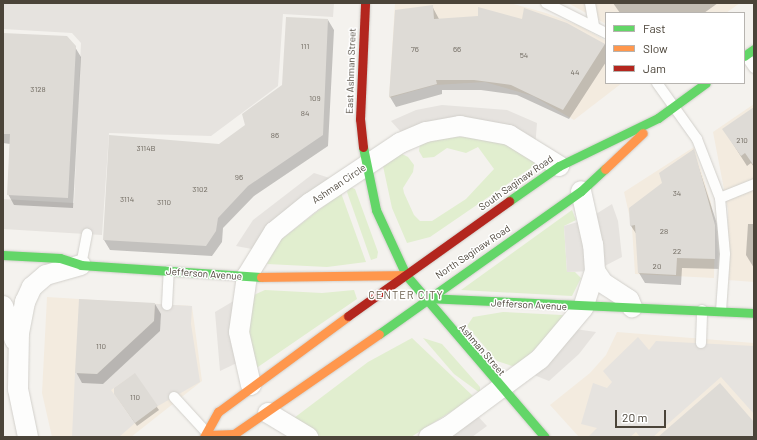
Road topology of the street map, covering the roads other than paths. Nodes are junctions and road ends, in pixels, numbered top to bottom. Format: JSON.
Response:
{"nodes":[{"id":1,"x":365,"y":3,"type":"edge"},
{"id":2,"x":546,"y":3,"type":"edge"},
{"id":3,"x":590,"y":3,"type":"edge"},
{"id":4,"x":594,"y":25,"type":"junction"},
{"id":5,"x":605,"y":32,"type":"edge"},
{"id":6,"x":754,"y":49,"type":"edge"},
{"id":7,"x":745,"y":55,"type":"edge"},
{"id":8,"x":745,"y":57,"type":"edge"},
{"id":9,"x":754,"y":68,"type":"edge"},
{"id":10,"x":658,"y":84,"type":"edge"},
{"id":11,"x":705,"y":84,"type":"edge"},
{"id":12,"x":674,"y":106,"type":"junction"},
{"id":13,"x":658,"y":118,"type":"junction"},
{"id":14,"x":365,"y":166,"type":"junction"},
{"id":15,"x":559,"y":166,"type":"junction"},
{"id":16,"x":754,"y":184,"type":"edge"},
{"id":17,"x":581,"y":191,"type":"junction"},
{"id":18,"x":720,"y":198,"type":"junction"},
{"id":19,"x":87,"y":234,"type":"dead end"},
{"id":20,"x":3,"y":255,"type":"edge"},
{"id":21,"x":81,"y":265,"type":"junction"},
{"id":22,"x":595,"y":271,"type":"junction"},
{"id":23,"x":169,"y":272,"type":"junction"},
{"id":24,"x":406,"y":275,"type":"junction"},
{"id":25,"x":247,"y":276,"type":"junction"},
{"id":26,"x":425,"y":298,"type":"junction"},
{"id":27,"x":167,"y":305,"type":"dead end"},
{"id":28,"x":3,"y":306,"type":"edge"},
{"id":29,"x":632,"y":307,"type":"junction"},
{"id":30,"x":583,"y":308,"type":"junction"},
{"id":31,"x":702,"y":310,"type":"junction"},
{"id":32,"x":721,"y":311,"type":"junction"},
{"id":33,"x":754,"y":313,"type":"edge"},
{"id":34,"x":701,"y":343,"type":"dead end"},
{"id":35,"x":18,"y":356,"type":"junction"},
{"id":36,"x":251,"y":385,"type":"junction"},
{"id":37,"x":501,"y":388,"type":"junction"},
{"id":38,"x":174,"y":397,"type":"dead end"},
{"id":39,"x":268,"y":413,"type":"junction"},
{"id":40,"x":206,"y":436,"type":"edge"},
{"id":41,"x":28,"y":437,"type":"edge"},
{"id":42,"x":308,"y":437,"type":"edge"},
{"id":43,"x":429,"y":437,"type":"edge"},
{"id":44,"x":544,"y":437,"type":"edge"}],
"edges":[{"from":1,"to":14,"type":"street","name":"East Ashman Street"},
{"from":2,"to":4,"type":"lane"},
{"from":3,"to":4,"type":"lane"},
{"from":4,"to":5,"type":"lane"},
{"from":6,"to":7,"type":"street"},
{"from":8,"to":9,"type":"lane"},
{"from":10,"to":12,"type":"lane"},
{"from":11,"to":12,"type":"street","name":"South Saginaw Road"},
{"from":12,"to":13,"type":"street","name":"South Saginaw Road"},
{"from":12,"to":18,"type":"lane"},
{"from":13,"to":15,"type":"street","name":"South Saginaw Road"},
{"from":13,"to":17,"type":"street","name":"North Saginaw Road"},
{"from":14,"to":15,"type":"street","name":"Ashman Circle"},
{"from":14,"to":24,"type":"street","name":"East Ashman Street"},
{"from":14,"to":25,"type":"street","name":"Ashman Circle"},
{"from":15,"to":24,"type":"street","name":"South Saginaw Road"},
{"from":16,"to":18,"type":"lane"},
{"from":17,"to":22,"type":"street"},
{"from":17,"to":26,"type":"street","name":"North Saginaw Road"},
{"from":18,"to":32,"type":"lane"},
{"from":19,"to":21,"type":"lane"},
{"from":20,"to":21,"type":"street","name":"Jefferson Avenue"},
{"from":21,"to":23,"type":"street","name":"Jefferson Avenue"},
{"from":21,"to":35,"type":"street"},
{"from":22,"to":29,"type":"street"},
{"from":22,"to":30,"type":"street"},
{"from":23,"to":25,"type":"street","name":"Jefferson Avenue"},
{"from":23,"to":27,"type":"lane"},
{"from":24,"to":25,"type":"street","name":"Jefferson Avenue"},
{"from":24,"to":26,"type":"street","name":"Ashman Street"},
{"from":24,"to":36,"type":"street"},
{"from":25,"to":36,"type":"street","name":"Ashman Circle"},
{"from":26,"to":30,"type":"street","name":"Jefferson Avenue"},
{"from":26,"to":37,"type":"street","name":"Ashman Street"},
{"from":26,"to":39,"type":"street","name":"North Saginaw Road"},
{"from":28,"to":35,"type":"street"},
{"from":29,"to":30,"type":"street","name":"Jefferson Avenue"},
{"from":29,"to":31,"type":"street","name":"Jefferson Avenue"},
{"from":30,"to":37,"type":"street"},
{"from":31,"to":32,"type":"street","name":"Jefferson Avenue"},
{"from":31,"to":34,"type":"lane"},
{"from":32,"to":33,"type":"street","name":"Jefferson Avenue"},
{"from":35,"to":41,"type":"street"},
{"from":36,"to":40,"type":"street"},
{"from":37,"to":43,"type":"street"},
{"from":37,"to":44,"type":"street","name":"Ashman Street"},
{"from":38,"to":40,"type":"lane"},
{"from":39,"to":40,"type":"street","name":"North Saginaw Road"},
{"from":39,"to":42,"type":"street"}]}
